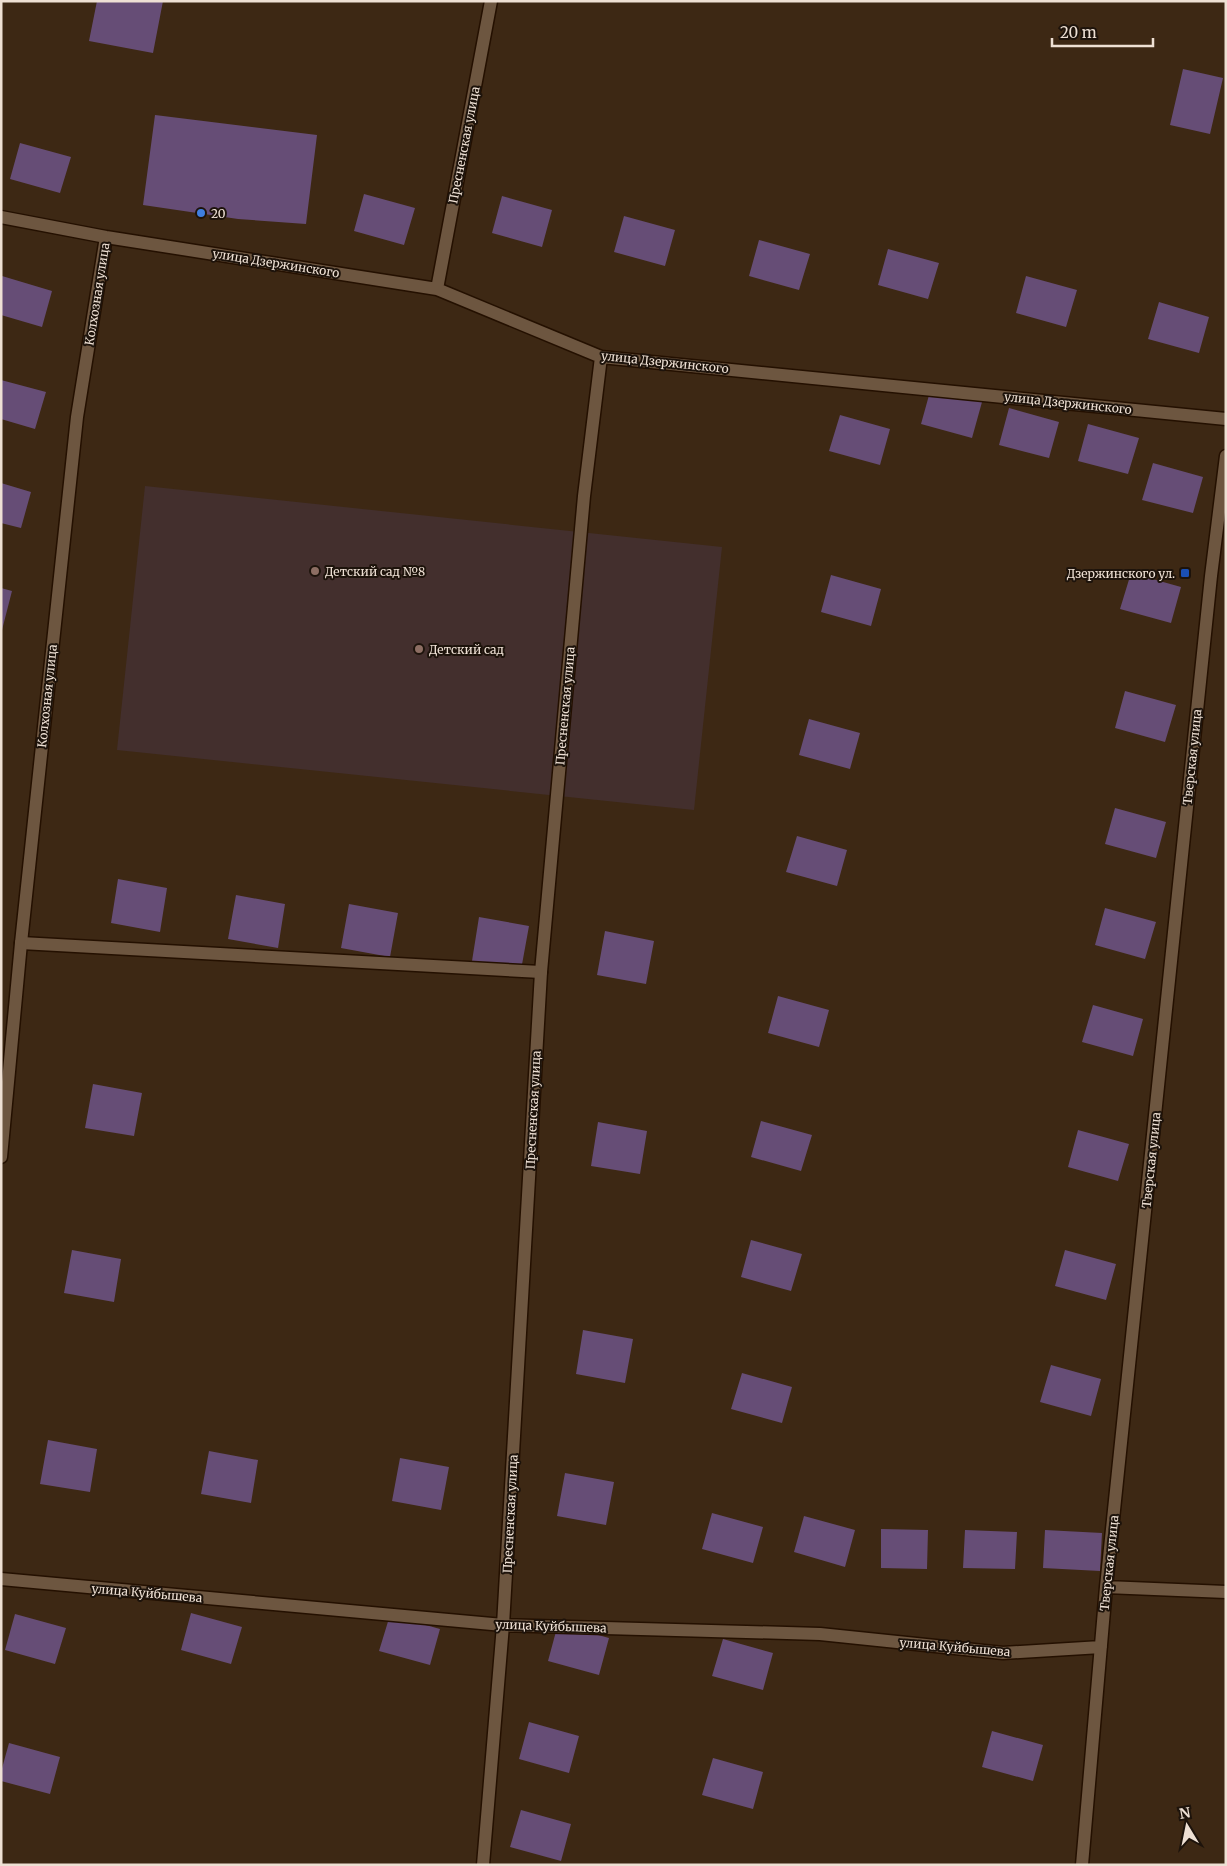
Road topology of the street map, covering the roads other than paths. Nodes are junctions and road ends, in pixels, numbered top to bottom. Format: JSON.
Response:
{"nodes":[{"id":1,"x":491,"y":1,"type":"edge"},
{"id":2,"x":1,"y":217,"type":"edge"},
{"id":3,"x":106,"y":237,"type":"junction"},
{"id":4,"x":437,"y":289,"type":"junction"},
{"id":5,"x":601,"y":357,"type":"junction"},
{"id":6,"x":1226,"y":419,"type":"edge"},
{"id":7,"x":1226,"y":456,"type":"edge"},
{"id":8,"x":21,"y":943,"type":"junction"},
{"id":9,"x":541,"y":972,"type":"junction"},
{"id":10,"x":1,"y":1157,"type":"edge"},
{"id":11,"x":1,"y":1579,"type":"edge"},
{"id":12,"x":1106,"y":1587,"type":"junction"},
{"id":13,"x":1226,"y":1592,"type":"edge"},
{"id":14,"x":503,"y":1625,"type":"junction"},
{"id":15,"x":1101,"y":1647,"type":"junction"},
{"id":16,"x":483,"y":1865,"type":"edge"},
{"id":17,"x":1082,"y":1865,"type":"edge"}],
"edges":[{"from":1,"to":4,"type":"street","name":"Пресненская улица"},
{"from":2,"to":3,"type":"street","name":"улица Дзержинского"},
{"from":3,"to":4,"type":"street","name":"улица Дзержинского"},
{"from":3,"to":8,"type":"street","name":"Колхозная улица"},
{"from":4,"to":5,"type":"street","name":"улица Дзержинского"},
{"from":5,"to":6,"type":"street","name":"улица Дзержинского"},
{"from":5,"to":9,"type":"street","name":"Пресненская улица"},
{"from":7,"to":12,"type":"street","name":"Тверская улица"},
{"from":8,"to":9,"type":"street"},
{"from":8,"to":10,"type":"street","name":"Колхозная улица"},
{"from":9,"to":14,"type":"street","name":"Пресненская улица"},
{"from":11,"to":14,"type":"street","name":"улица Куйбышева"},
{"from":12,"to":13,"type":"street"},
{"from":12,"to":15,"type":"street","name":"Тверская улица"},
{"from":14,"to":15,"type":"street","name":"улица Куйбышева"},
{"from":14,"to":16,"type":"street","name":"Пресненская улица"},
{"from":15,"to":17,"type":"street","name":"Тверская улица"}]}
